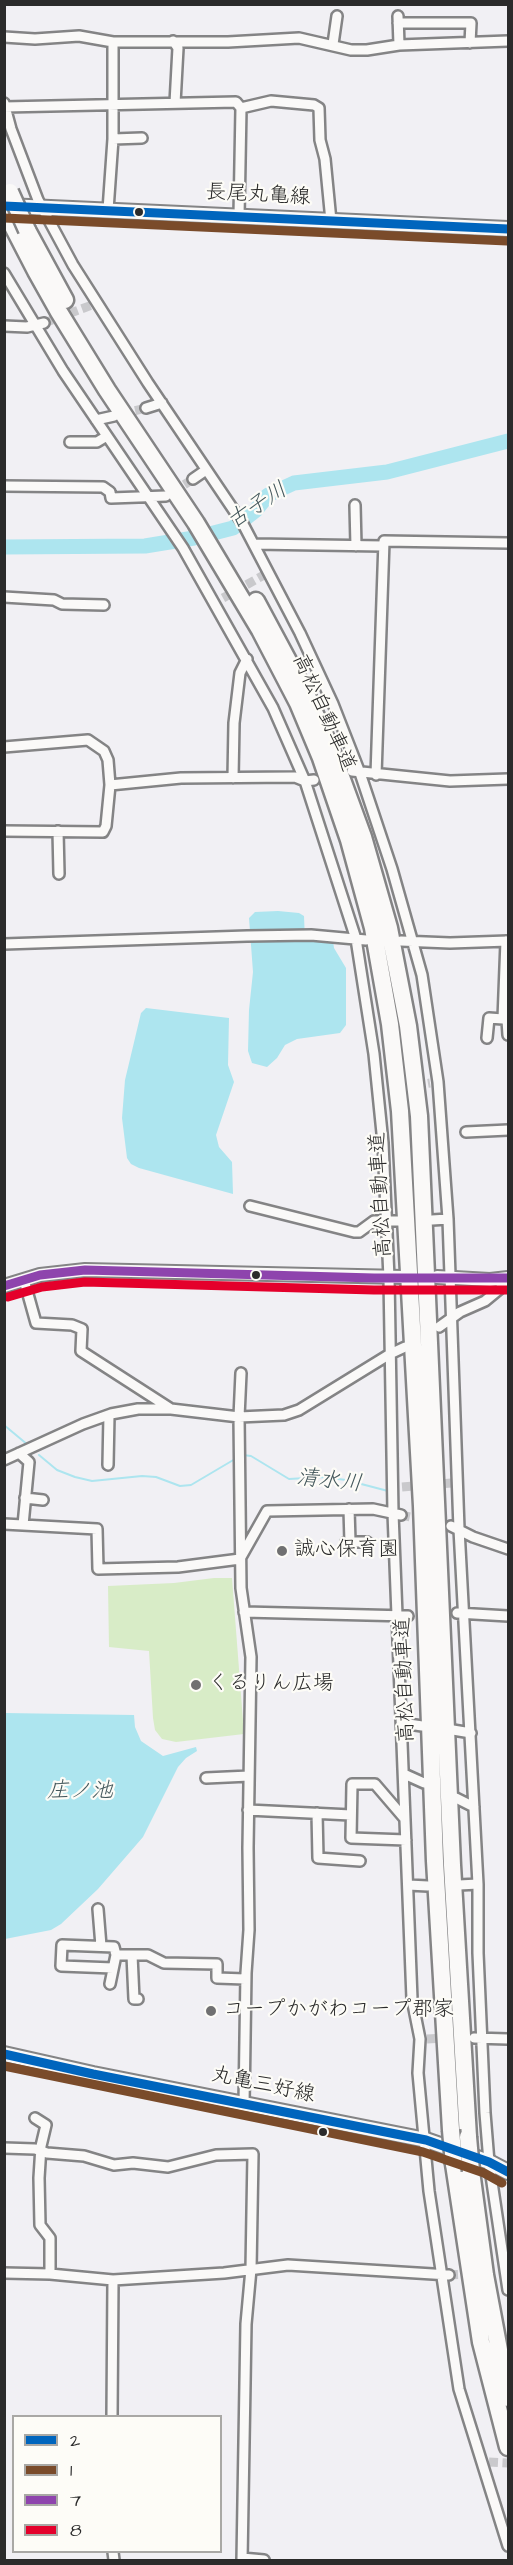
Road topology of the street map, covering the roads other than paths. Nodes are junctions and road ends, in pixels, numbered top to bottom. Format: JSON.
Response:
{"nodes":[{"id":1,"x":337,"y":16,"type":"dead end"},
{"id":2,"x":4,"y":37,"type":"edge"},
{"id":3,"x":173,"y":41,"type":"junction"},
{"id":4,"x":508,"y":41,"type":"edge"},
{"id":5,"x":113,"y":42,"type":"junction"},
{"id":6,"x":470,"y":43,"type":"junction"},
{"id":7,"x":333,"y":44,"type":"junction"},
{"id":8,"x":399,"y":45,"type":"junction"},
{"id":9,"x":175,"y":103,"type":"junction"},
{"id":10,"x":5,"y":106,"type":"edge"},
{"id":11,"x":113,"y":106,"type":"junction"},
{"id":12,"x":241,"y":108,"type":"junction"},
{"id":13,"x":142,"y":138,"type":"dead end"},
{"id":14,"x":113,"y":139,"type":"junction"},
{"id":15,"x":6,"y":197,"type":"edge"},
{"id":16,"x":42,"y":207,"type":"junction"},
{"id":17,"x":108,"y":210,"type":"junction"},
{"id":18,"x":239,"y":216,"type":"junction"},
{"id":19,"x":331,"y":221,"type":"junction"},
{"id":20,"x":508,"y":230,"type":"edge"},
{"id":21,"x":4,"y":273,"type":"edge"},
{"id":22,"x":40,"y":324,"type":"junction"},
{"id":23,"x":4,"y":326,"type":"edge"},
{"id":24,"x":162,"y":403,"type":"junction"},
{"id":25,"x":146,"y":408,"type":"tunnel mouth"},
{"id":26,"x":114,"y":416,"type":"tunnel mouth"},
{"id":27,"x":96,"y":420,"type":"junction"},
{"id":28,"x":107,"y":436,"type":"junction"},
{"id":29,"x":70,"y":442,"type":"dead end"},
{"id":30,"x":206,"y":470,"type":"junction"},
{"id":31,"x":193,"y":479,"type":"tunnel mouth"},
{"id":32,"x":4,"y":486,"type":"edge"},
{"id":33,"x":166,"y":496,"type":"tunnel mouth"},
{"id":34,"x":149,"y":498,"type":"junction"},
{"id":35,"x":355,"y":505,"type":"dead end"},
{"id":36,"x":508,"y":543,"type":"edge"},
{"id":37,"x":254,"y":544,"type":"junction"},
{"id":38,"x":356,"y":546,"type":"junction"},
{"id":39,"x":383,"y":546,"type":"junction"},
{"id":40,"x":219,"y":549,"type":"junction"},
{"id":41,"x":4,"y":597,"type":"edge"},
{"id":42,"x":104,"y":605,"type":"dead end"},
{"id":43,"x":248,"y":659,"type":"junction"},
{"id":44,"x":4,"y":747,"type":"edge"},
{"id":45,"x":356,"y":772,"type":"junction"},
{"id":46,"x":376,"y":775,"type":"junction"},
{"id":47,"x":233,"y":778,"type":"junction"},
{"id":48,"x":508,"y":779,"type":"edge"},
{"id":49,"x":310,"y":780,"type":"junction"},
{"id":50,"x":110,"y":785,"type":"junction"},
{"id":51,"x":4,"y":831,"type":"edge"},
{"id":52,"x":58,"y":831,"type":"junction"},
{"id":53,"x":59,"y":874,"type":"dead end"},
{"id":54,"x":361,"y":940,"type":"junction"},
{"id":55,"x":401,"y":940,"type":"dead end"},
{"id":56,"x":507,"y":941,"type":"edge"},
{"id":57,"x":414,"y":942,"type":"junction"},
{"id":58,"x":4,"y":944,"type":"edge"},
{"id":59,"x":506,"y":980,"type":"edge"},
{"id":60,"x":503,"y":1019,"type":"junction"},
{"id":61,"x":508,"y":1035,"type":"edge"},
{"id":62,"x":487,"y":1038,"type":"dead end"},
{"id":63,"x":508,"y":1130,"type":"edge"},
{"id":64,"x":466,"y":1132,"type":"dead end"},
{"id":65,"x":250,"y":1206,"type":"dead end"},
{"id":66,"x":448,"y":1219,"type":"junction"},
{"id":67,"x":432,"y":1220,"type":"dead end"},
{"id":68,"x":386,"y":1221,"type":"junction"},
{"id":69,"x":402,"y":1221,"type":"dead end"},
{"id":70,"x":402,"y":1277,"type":"dead end"},
{"id":71,"x":437,"y":1277,"type":"dead end"},
{"id":72,"x":389,"y":1278,"type":"junction"},
{"id":73,"x":450,"y":1278,"type":"junction"},
{"id":74,"x":24,"y":1280,"type":"junction"},
{"id":75,"x":508,"y":1280,"type":"edge"},
{"id":76,"x":4,"y":1286,"type":"edge"},
{"id":77,"x":452,"y":1319,"type":"junction"},
{"id":78,"x":439,"y":1327,"type":"dead end"},
{"id":79,"x":405,"y":1347,"type":"dead end"},
{"id":80,"x":390,"y":1354,"type":"junction"},
{"id":81,"x":241,"y":1373,"type":"dead end"},
{"id":82,"x":171,"y":1409,"type":"junction"},
{"id":83,"x":109,"y":1415,"type":"junction"},
{"id":84,"x":239,"y":1418,"type":"junction"},
{"id":85,"x":19,"y":1454,"type":"junction"},
{"id":86,"x":4,"y":1461,"type":"edge"},
{"id":87,"x":108,"y":1465,"type":"dead end"},
{"id":88,"x":25,"y":1498,"type":"junction"},
{"id":89,"x":43,"y":1500,"type":"dead end"},
{"id":90,"x":349,"y":1509,"type":"junction"},
{"id":91,"x":397,"y":1514,"type":"junction"},
{"id":92,"x":4,"y":1524,"type":"edge"},
{"id":93,"x":23,"y":1525,"type":"junction"},
{"id":94,"x":455,"y":1527,"type":"junction"},
{"id":95,"x":367,"y":1542,"type":"dead end"},
{"id":96,"x":508,"y":1549,"type":"edge"},
{"id":97,"x":240,"y":1559,"type":"junction"},
{"id":98,"x":244,"y":1612,"type":"junction"},
{"id":99,"x":461,"y":1613,"type":"junction"},
{"id":100,"x":508,"y":1616,"type":"edge"},
{"id":101,"x":403,"y":1617,"type":"junction"},
{"id":102,"x":402,"y":1723,"type":"junction"},
{"id":103,"x":422,"y":1726,"type":"dead end"},
{"id":104,"x":453,"y":1731,"type":"dead end"},
{"id":105,"x":471,"y":1733,"type":"junction"},
{"id":106,"x":404,"y":1774,"type":"junction"},
{"id":107,"x":249,"y":1776,"type":"junction"},
{"id":108,"x":206,"y":1778,"type":"dead end"},
{"id":109,"x":424,"y":1783,"type":"dead end"},
{"id":110,"x":456,"y":1798,"type":"dead end"},
{"id":111,"x":474,"y":1807,"type":"junction"},
{"id":112,"x":248,"y":1810,"type":"junction"},
{"id":113,"x":317,"y":1813,"type":"junction"},
{"id":114,"x":351,"y":1815,"type":"junction"},
{"id":115,"x":405,"y":1819,"type":"junction"},
{"id":116,"x":406,"y":1840,"type":"junction"},
{"id":117,"x":360,"y":1861,"type":"dead end"},
{"id":118,"x":478,"y":1884,"type":"junction"},
{"id":119,"x":408,"y":1885,"type":"junction"},
{"id":120,"x":459,"y":1885,"type":"dead end"},
{"id":121,"x":428,"y":1886,"type":"dead end"},
{"id":122,"x":98,"y":1909,"type":"dead end"},
{"id":123,"x":101,"y":1946,"type":"junction"},
{"id":124,"x":116,"y":1955,"type":"junction"},
{"id":125,"x":132,"y":1955,"type":"junction"},
{"id":126,"x":113,"y":1968,"type":"junction"},
{"id":127,"x":245,"y":1979,"type":"junction"},
{"id":128,"x":110,"y":1984,"type":"dead end"},
{"id":129,"x":138,"y":1999,"type":"dead end"},
{"id":130,"x":478,"y":2038,"type":"junction"},
{"id":131,"x":508,"y":2039,"type":"edge"},
{"id":132,"x":4,"y":2055,"type":"edge"},
{"id":133,"x":244,"y":2104,"type":"junction"},
{"id":134,"x":35,"y":2118,"type":"dead end"},
{"id":135,"x":426,"y":2140,"type":"junction"},
{"id":136,"x":4,"y":2148,"type":"edge"},
{"id":137,"x":40,"y":2151,"type":"junction"},
{"id":138,"x":489,"y":2162,"type":"junction"},
{"id":139,"x":508,"y":2172,"type":"edge"},
{"id":140,"x":251,"y":2270,"type":"junction"},
{"id":141,"x":507,"y":2272,"type":"edge"},
{"id":142,"x":4,"y":2273,"type":"edge"},
{"id":143,"x":494,"y":2273,"type":"tunnel mouth"},
{"id":144,"x":50,"y":2274,"type":"junction"},
{"id":145,"x":445,"y":2275,"type":"junction"},
{"id":146,"x":113,"y":2280,"type":"junction"},
{"id":147,"x":508,"y":2290,"type":"edge"},
{"id":148,"x":508,"y":2398,"type":"edge"},
{"id":149,"x":112,"y":2415,"type":"edge"},
{"id":150,"x":508,"y":2447,"type":"edge"},
{"id":151,"x":508,"y":2544,"type":"edge"},
{"id":152,"x":242,"y":2559,"type":"edge"},
{"id":153,"x":264,"y":2560,"type":"edge"}],
"edges":[{"from":1,"to":7,"type":"street"},
{"from":2,"to":5,"type":"street"},
{"from":3,"to":5,"type":"street"},
{"from":3,"to":7,"type":"street"},
{"from":3,"to":9,"type":"street"},
{"from":4,"to":6,"type":"street"},
{"from":5,"to":11,"type":"street"},
{"from":6,"to":8,"type":"street"},
{"from":6,"to":8,"type":"street"},
{"from":7,"to":8,"type":"street"},
{"from":9,"to":11,"type":"street"},
{"from":9,"to":12,"type":"street"},
{"from":10,"to":11,"type":"street"},
{"from":10,"to":16,"type":"street"},
{"from":11,"to":14,"type":"street"},
{"from":12,"to":18,"type":"street"},
{"from":12,"to":19,"type":"street"},
{"from":13,"to":14,"type":"street"},
{"from":14,"to":17,"type":"street"},
{"from":15,"to":16,"type":"main road","name":"長尾丸亀線"},
{"from":15,"to":40,"type":"highway","name":"高松自動車道","bridge":true},
{"from":16,"to":17,"type":"main road","name":"長尾丸亀線"},
{"from":16,"to":24,"type":"street"},
{"from":17,"to":18,"type":"main road","name":"長尾丸亀線"},
{"from":18,"to":19,"type":"main road","name":"長尾丸亀線"},
{"from":19,"to":20,"type":"main road","name":"長尾丸亀線"},
{"from":21,"to":22,"type":"street"},
{"from":22,"to":23,"type":"street"},
{"from":22,"to":27,"type":"street"},
{"from":24,"to":25,"type":"street"},
{"from":24,"to":30,"type":"street"},
{"from":26,"to":27,"type":"street"},
{"from":27,"to":28,"type":"street"},
{"from":28,"to":29,"type":"street"},
{"from":28,"to":34,"type":"street"},
{"from":30,"to":31,"type":"street"},
{"from":30,"to":37,"type":"street"},
{"from":32,"to":34,"type":"street"},
{"from":33,"to":34,"type":"street"},
{"from":34,"to":43,"type":"street"},
{"from":35,"to":38,"type":"street"},
{"from":36,"to":39,"type":"street"},
{"from":37,"to":38,"type":"street"},
{"from":37,"to":45,"type":"street"},
{"from":38,"to":39,"type":"street"},
{"from":39,"to":46,"type":"street"},
{"from":40,"to":148,"type":"highway","name":"高松自動車道","bridge":true},
{"from":40,"to":150,"type":"highway","name":"高松自動車道","bridge":true},
{"from":41,"to":42,"type":"street"},
{"from":43,"to":47,"type":"street"},
{"from":43,"to":49,"type":"street"},
{"from":44,"to":50,"type":"street"},
{"from":45,"to":46,"type":"street"},
{"from":45,"to":57,"type":"street"},
{"from":46,"to":48,"type":"street"},
{"from":47,"to":49,"type":"street"},
{"from":47,"to":50,"type":"street"},
{"from":49,"to":54,"type":"street"},
{"from":50,"to":52,"type":"street"},
{"from":51,"to":52,"type":"street"},
{"from":52,"to":53,"type":"street"},
{"from":54,"to":58,"type":"street"},
{"from":54,"to":68,"type":"street"},
{"from":55,"to":57,"type":"street"},
{"from":56,"to":57,"type":"street"},
{"from":56,"to":59,"type":"street"},
{"from":57,"to":66,"type":"street"},
{"from":59,"to":60,"type":"street"},
{"from":60,"to":61,"type":"street"},
{"from":60,"to":62,"type":"street"},
{"from":63,"to":64,"type":"street"},
{"from":65,"to":68,"type":"street"},
{"from":66,"to":67,"type":"street"},
{"from":66,"to":73,"type":"street"},
{"from":68,"to":69,"type":"street"},
{"from":68,"to":72,"type":"street"},
{"from":70,"to":72,"type":"street"},
{"from":71,"to":73,"type":"street"},
{"from":72,"to":74,"type":"street"},
{"from":72,"to":80,"type":"street"},
{"from":73,"to":75,"type":"street"},
{"from":73,"to":77,"type":"street"},
{"from":74,"to":76,"type":"street"},
{"from":74,"to":82,"type":"street"},
{"from":75,"to":77,"type":"street"},
{"from":77,"to":78,"type":"street"},
{"from":77,"to":94,"type":"street"},
{"from":79,"to":80,"type":"street"},
{"from":80,"to":84,"type":"street"},
{"from":80,"to":91,"type":"street"},
{"from":81,"to":84,"type":"street"},
{"from":82,"to":83,"type":"street"},
{"from":82,"to":84,"type":"street"},
{"from":83,"to":85,"type":"street"},
{"from":83,"to":87,"type":"street"},
{"from":84,"to":97,"type":"street"},
{"from":85,"to":86,"type":"street"},
{"from":85,"to":88,"type":"street"},
{"from":88,"to":89,"type":"street"},
{"from":88,"to":93,"type":"street"},
{"from":90,"to":91,"type":"street"},
{"from":90,"to":95,"type":"street"},
{"from":90,"to":97,"type":"street"},
{"from":91,"to":101,"type":"street"},
{"from":92,"to":93,"type":"street"},
{"from":93,"to":97,"type":"street"},
{"from":94,"to":96,"type":"street"},
{"from":94,"to":99,"type":"street"},
{"from":97,"to":98,"type":"street"},
{"from":98,"to":101,"type":"street"},
{"from":98,"to":107,"type":"street"},
{"from":99,"to":100,"type":"street"},
{"from":99,"to":105,"type":"street"},
{"from":101,"to":102,"type":"street"},
{"from":102,"to":103,"type":"street"},
{"from":102,"to":106,"type":"street"},
{"from":104,"to":105,"type":"street"},
{"from":105,"to":111,"type":"street"},
{"from":106,"to":109,"type":"street"},
{"from":106,"to":115,"type":"street"},
{"from":107,"to":108,"type":"street"},
{"from":107,"to":112,"type":"street"},
{"from":110,"to":111,"type":"street"},
{"from":111,"to":118,"type":"street"},
{"from":112,"to":113,"type":"street"},
{"from":112,"to":127,"type":"street"},
{"from":113,"to":114,"type":"street"},
{"from":113,"to":117,"type":"street"},
{"from":114,"to":115,"type":"street"},
{"from":114,"to":116,"type":"street"},
{"from":115,"to":116,"type":"street"},
{"from":116,"to":119,"type":"street"},
{"from":118,"to":120,"type":"street"},
{"from":118,"to":130,"type":"street"},
{"from":119,"to":121,"type":"street"},
{"from":119,"to":135,"type":"street"},
{"from":122,"to":123,"type":"street"},
{"from":123,"to":124,"type":"street"},
{"from":123,"to":126,"type":"street"},
{"from":124,"to":125,"type":"street"},
{"from":124,"to":126,"type":"street"},
{"from":125,"to":127,"type":"street"},
{"from":125,"to":129,"type":"street"},
{"from":126,"to":128,"type":"street"},
{"from":127,"to":133,"type":"street"},
{"from":130,"to":131,"type":"street"},
{"from":130,"to":138,"type":"street"},
{"from":132,"to":133,"type":"main road","name":"丸亀三好線"},
{"from":133,"to":135,"type":"main road","name":"丸亀三好線"},
{"from":134,"to":137,"type":"street"},
{"from":135,"to":138,"type":"main road","name":"丸亀三好線"},
{"from":135,"to":145,"type":"street"},
{"from":136,"to":137,"type":"street"},
{"from":137,"to":140,"type":"street"},
{"from":137,"to":144,"type":"street"},
{"from":138,"to":139,"type":"main road","name":"丸亀三好線"},
{"from":138,"to":141,"type":"street"},
{"from":140,"to":145,"type":"street"},
{"from":140,"to":146,"type":"street"},
{"from":140,"to":152,"type":"street"},
{"from":141,"to":143,"type":"street"},
{"from":141,"to":147,"type":"street"},
{"from":142,"to":144,"type":"street"},
{"from":144,"to":146,"type":"street"},
{"from":145,"to":151,"type":"street"},
{"from":146,"to":149,"type":"street"},
{"from":152,"to":153,"type":"street"}]}
